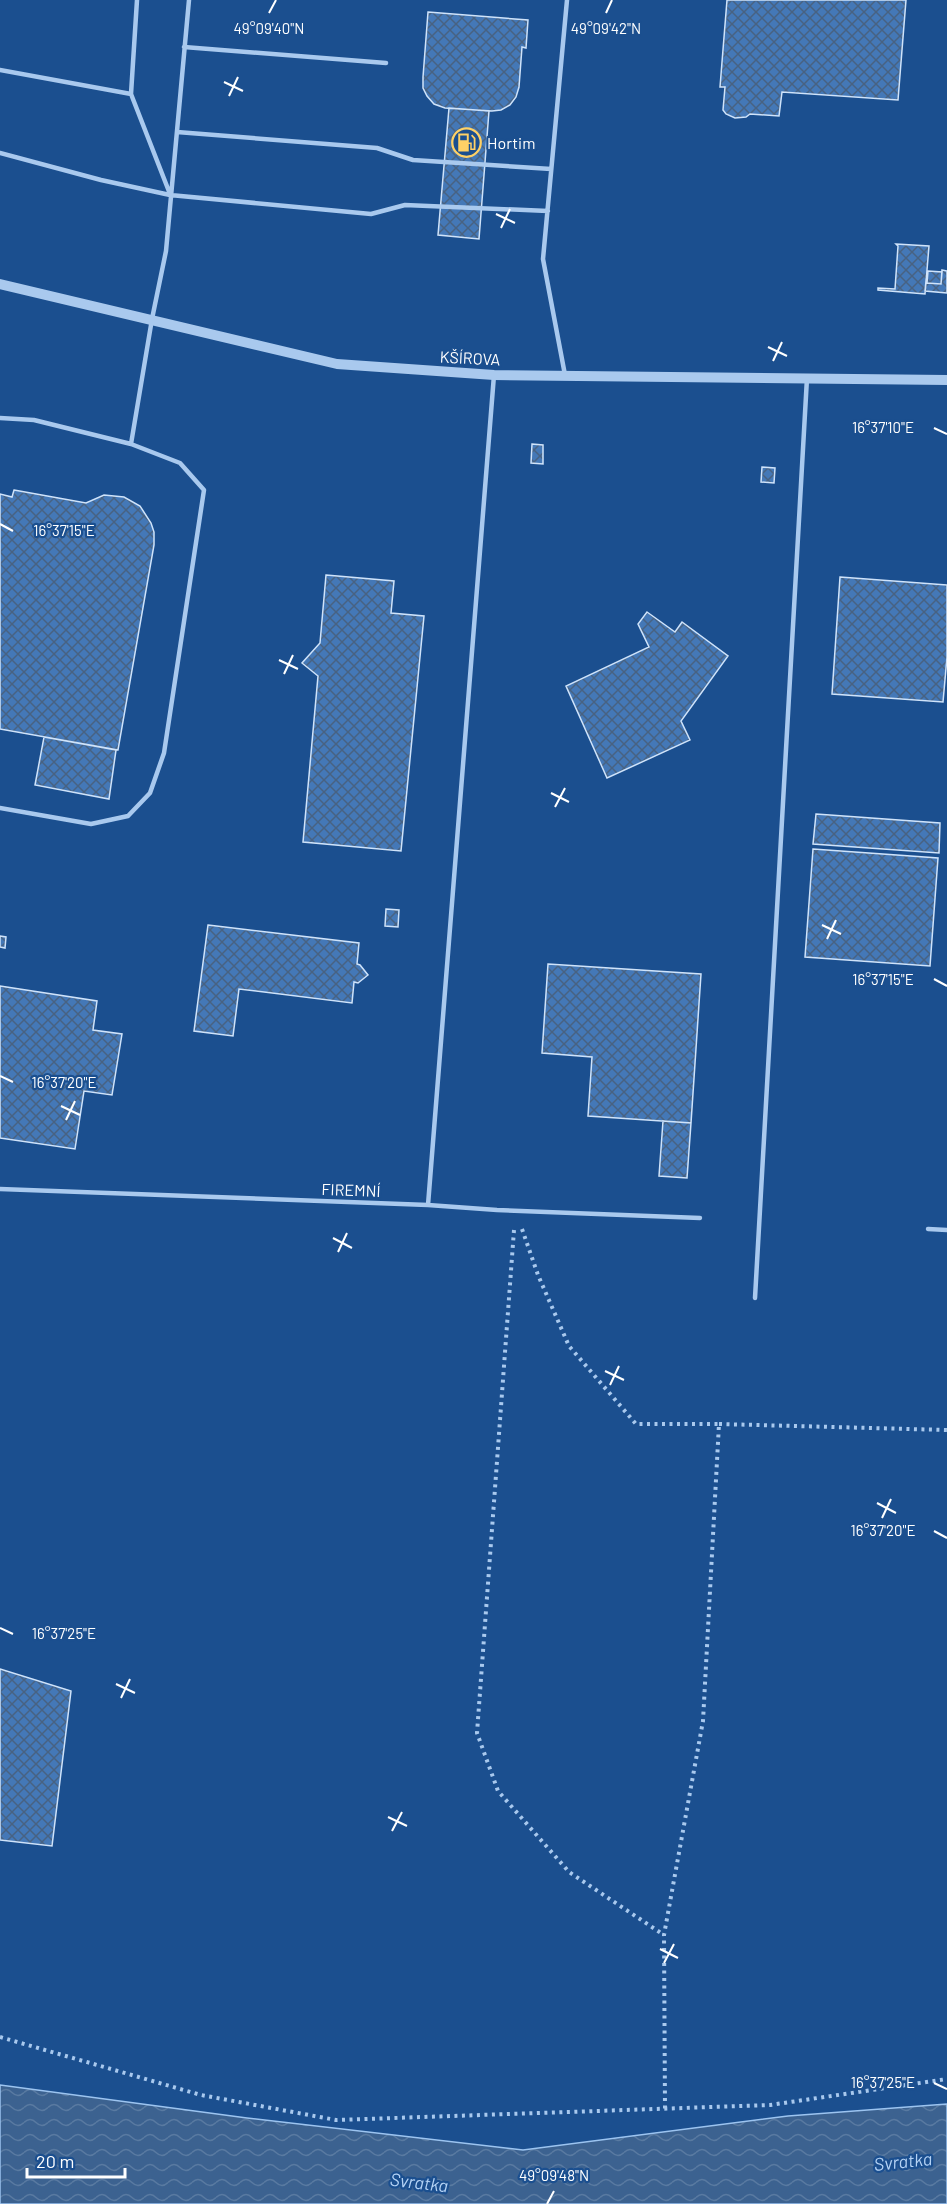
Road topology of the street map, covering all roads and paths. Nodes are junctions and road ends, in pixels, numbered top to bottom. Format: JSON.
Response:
{"nodes":[{"id":1,"x":137,"y":0,"type":"edge"},
{"id":2,"x":189,"y":0,"type":"edge"},
{"id":3,"x":567,"y":0,"type":"edge"},
{"id":4,"x":184,"y":47,"type":"junction"},
{"id":5,"x":386,"y":63,"type":"dead end"},
{"id":6,"x":0,"y":70,"type":"edge"},
{"id":7,"x":131,"y":94,"type":"junction"},
{"id":8,"x":177,"y":132,"type":"junction"},
{"id":9,"x":0,"y":153,"type":"edge"},
{"id":10,"x":551,"y":169,"type":"junction"},
{"id":11,"x":170,"y":195,"type":"junction"},
{"id":12,"x":548,"y":211,"type":"junction"},
{"id":13,"x":0,"y":284,"type":"edge"},
{"id":14,"x":152,"y":319,"type":"junction"},
{"id":15,"x":494,"y":375,"type":"junction"},
{"id":16,"x":565,"y":376,"type":"junction"},
{"id":17,"x":807,"y":378,"type":"junction"},
{"id":18,"x":947,"y":380,"type":"edge"},
{"id":19,"x":0,"y":418,"type":"edge"},
{"id":20,"x":131,"y":444,"type":"junction"},
{"id":21,"x":0,"y":808,"type":"edge"},
{"id":22,"x":0,"y":1190,"type":"edge"},
{"id":23,"x":428,"y":1205,"type":"junction"},
{"id":24,"x":516,"y":1211,"type":"junction"},
{"id":25,"x":700,"y":1218,"type":"dead end"},
{"id":26,"x":928,"y":1229,"type":"dead end"},
{"id":27,"x":947,"y":1230,"type":"edge"},
{"id":28,"x":755,"y":1298,"type":"dead end"},
{"id":29,"x":719,"y":1424,"type":"junction"},
{"id":30,"x":947,"y":1430,"type":"edge"},
{"id":31,"x":664,"y":1935,"type":"junction"},
{"id":32,"x":0,"y":2037,"type":"edge"},
{"id":33,"x":947,"y":2079,"type":"edge"},
{"id":34,"x":665,"y":2109,"type":"junction"}],
"edges":[{"from":1,"to":7,"type":"lane"},
{"from":2,"to":4,"type":"lane"},
{"from":3,"to":10,"type":"lane"},
{"from":4,"to":5,"type":"lane"},
{"from":4,"to":8,"type":"lane"},
{"from":6,"to":7,"type":"lane"},
{"from":7,"to":11,"type":"lane"},
{"from":8,"to":10,"type":"lane"},
{"from":8,"to":11,"type":"lane"},
{"from":9,"to":11,"type":"lane"},
{"from":10,"to":12,"type":"lane"},
{"from":11,"to":12,"type":"lane"},
{"from":11,"to":14,"type":"lane"},
{"from":12,"to":16,"type":"lane"},
{"from":13,"to":14,"type":"street","name":"KŠÍROVA"},
{"from":14,"to":15,"type":"street","name":"KŠÍROVA"},
{"from":14,"to":20,"type":"lane"},
{"from":15,"to":16,"type":"street","name":"KŠÍROVA"},
{"from":15,"to":23,"type":"lane"},
{"from":16,"to":17,"type":"street","name":"KŠÍROVA"},
{"from":17,"to":18,"type":"street","name":"KŠÍROVA"},
{"from":17,"to":28,"type":"lane"},
{"from":19,"to":20,"type":"lane"},
{"from":20,"to":21,"type":"lane"},
{"from":22,"to":23,"type":"lane","name":"FIREMNÍ"},
{"from":23,"to":24,"type":"lane","name":"FIREMNÍ"},
{"from":24,"to":25,"type":"lane","name":"FIREMNÍ"},
{"from":24,"to":29,"type":"path"},
{"from":24,"to":31,"type":"path"},
{"from":26,"to":27,"type":"lane"},
{"from":29,"to":30,"type":"path"},
{"from":29,"to":31,"type":"path"},
{"from":31,"to":34,"type":"path"},
{"from":32,"to":34,"type":"path"},
{"from":33,"to":34,"type":"path"}]}
